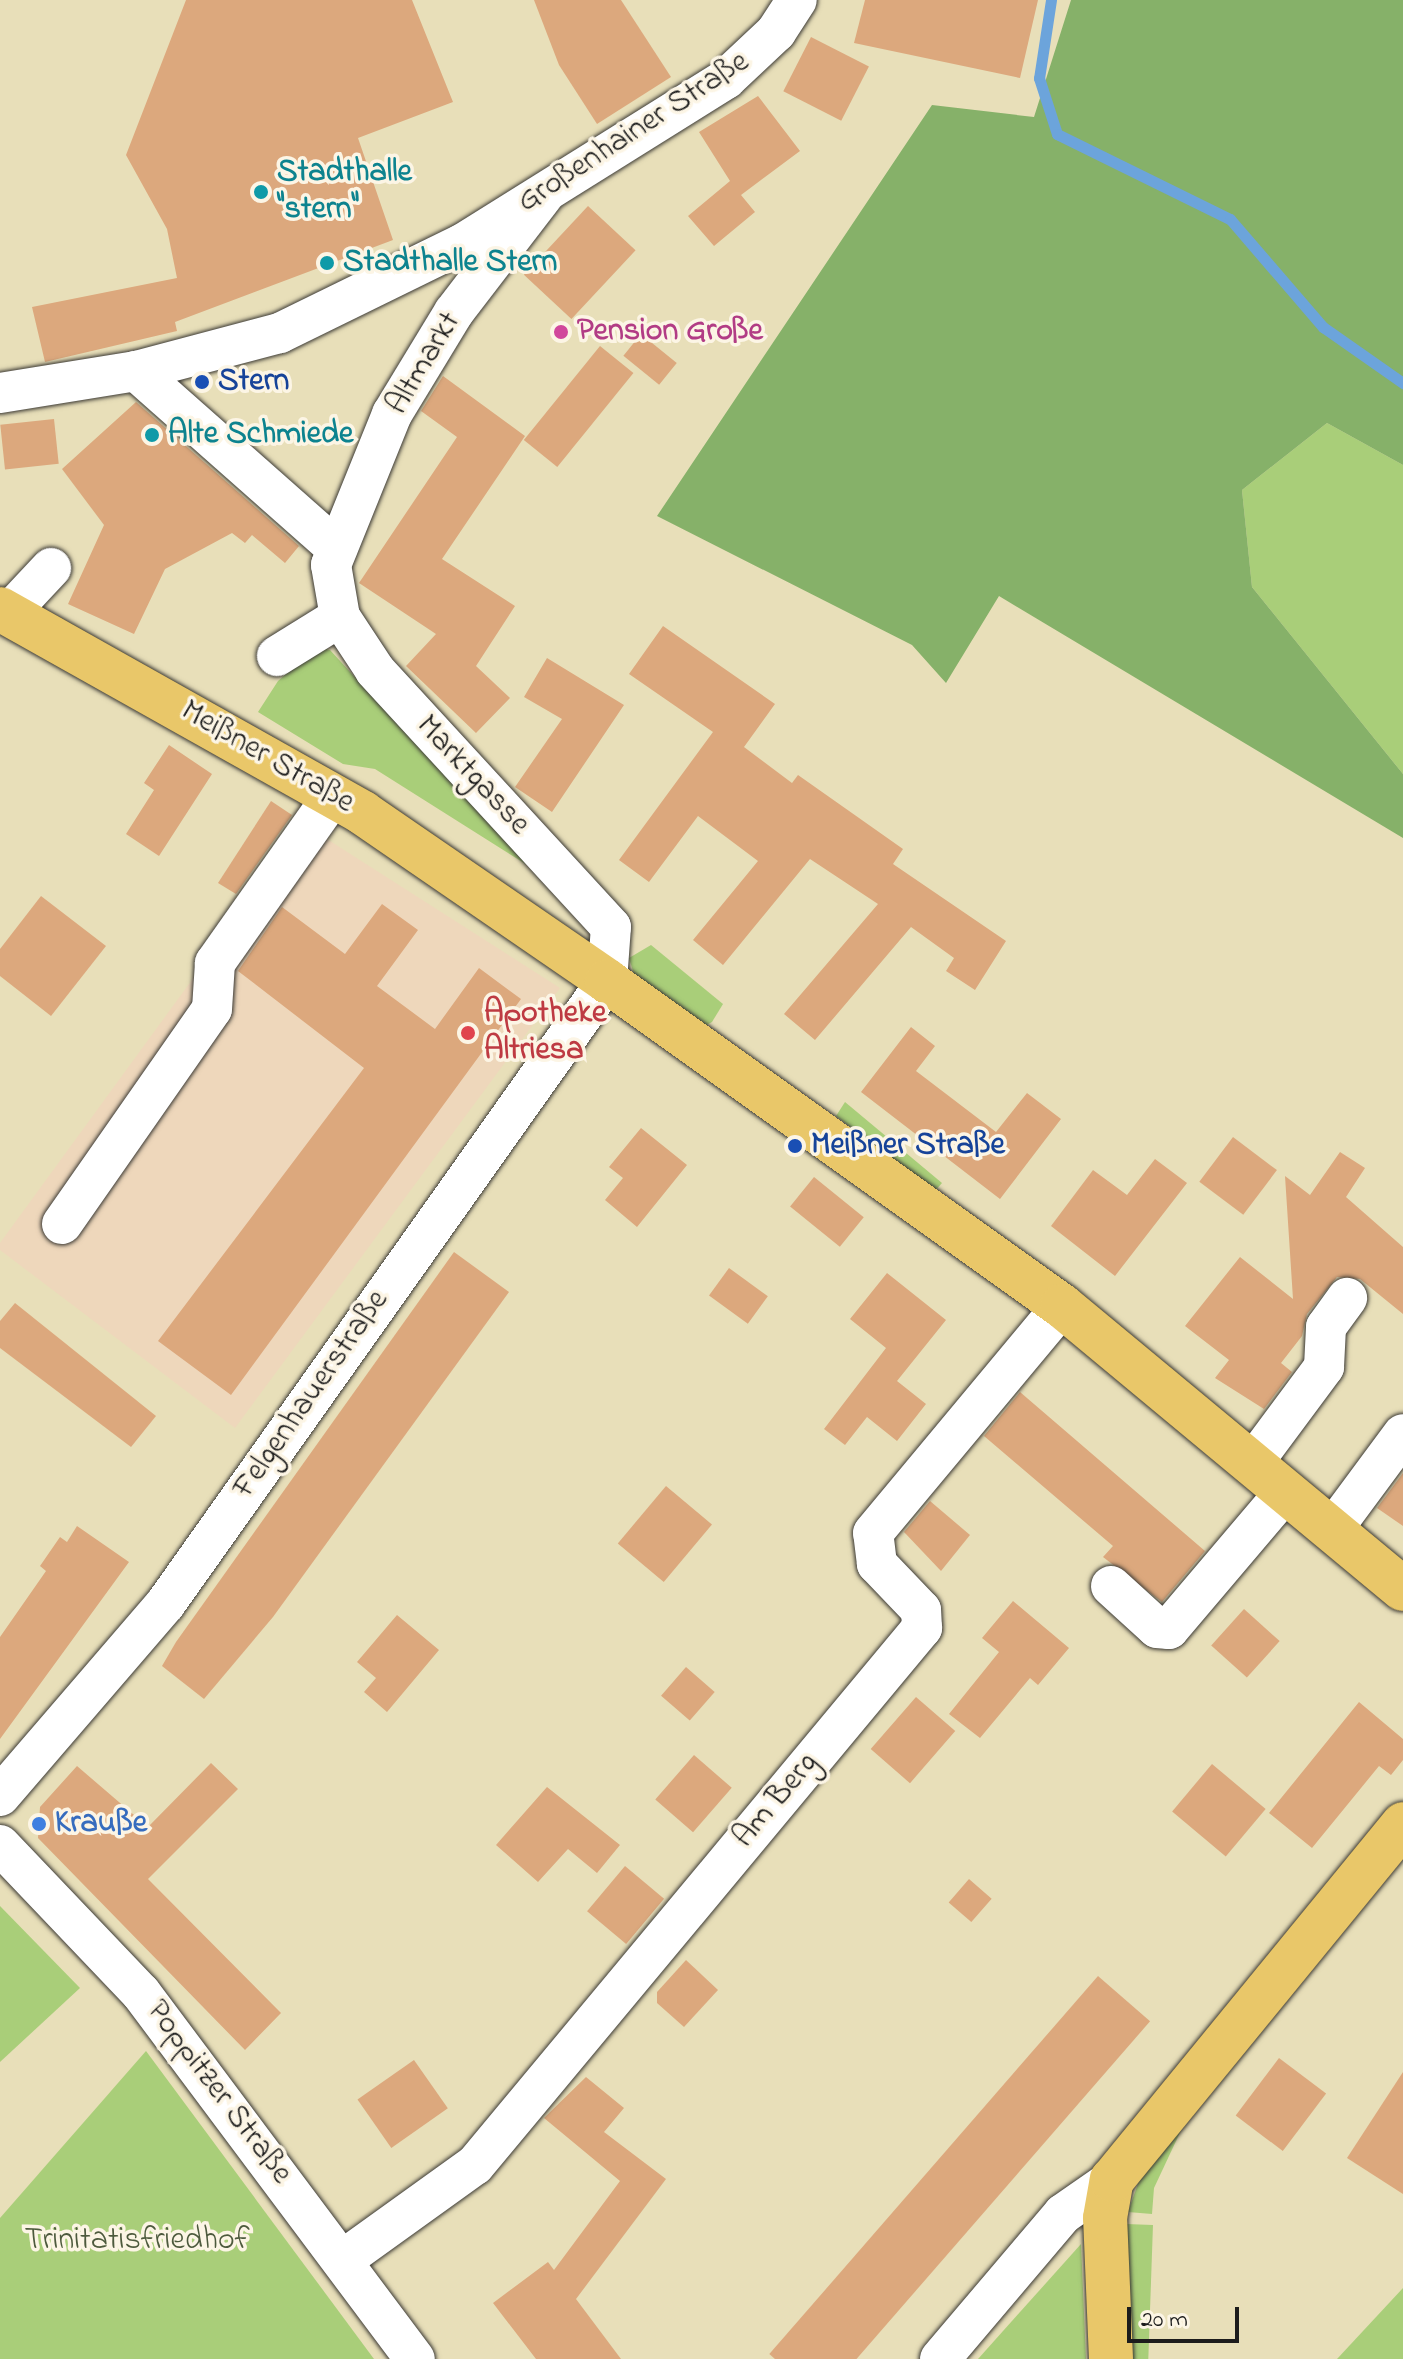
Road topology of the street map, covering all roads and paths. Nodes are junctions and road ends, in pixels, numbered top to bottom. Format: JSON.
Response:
{"nodes":[{"id":1,"x":797,"y":0,"type":"edge"},
{"id":2,"x":543,"y":196,"type":"junction"},
{"id":3,"x":136,"y":371,"type":"junction"},
{"id":4,"x":0,"y":393,"type":"edge"},
{"id":5,"x":334,"y":557,"type":"junction"},
{"id":6,"x":51,"y":568,"type":"dead end"},
{"id":7,"x":4,"y":612,"type":"edge"},
{"id":8,"x":340,"y":617,"type":"junction"},
{"id":9,"x":277,"y":656,"type":"dead end"},
{"id":10,"x":333,"y":796,"type":"junction"},
{"id":11,"x":607,"y":981,"type":"junction"},
{"id":12,"x":62,"y":1224,"type":"dead end"},
{"id":13,"x":1347,"y":1298,"type":"dead end"},
{"id":14,"x":1062,"y":1306,"type":"junction"},
{"id":15,"x":1403,"y":1434,"type":"edge"},
{"id":16,"x":1252,"y":1464,"type":"junction"},
{"id":17,"x":1286,"y":1491,"type":"junction"},
{"id":18,"x":1332,"y":1530,"type":"junction"},
{"id":19,"x":1111,"y":1586,"type":"dead end"},
{"id":20,"x":1403,"y":1589,"type":"edge"},
{"id":21,"x":0,"y":1796,"type":"edge"},
{"id":22,"x":1403,"y":1824,"type":"edge"},
{"id":23,"x":0,"y":1845,"type":"edge"},
{"id":24,"x":1112,"y":2180,"type":"junction"},
{"id":25,"x":344,"y":2259,"type":"junction"},
{"id":26,"x":415,"y":2359,"type":"edge"},
{"id":27,"x":940,"y":2359,"type":"edge"},
{"id":28,"x":1111,"y":2359,"type":"edge"}],
"edges":[{"from":1,"to":2,"type":"street","name":"Großenhainer Straße"},
{"from":2,"to":3,"type":"street","name":"Großenhainer Straße"},
{"from":2,"to":5,"type":"street","name":"Altmarkt"},
{"from":3,"to":4,"type":"street","name":"Großenhainer Straße"},
{"from":3,"to":5,"type":"street"},
{"from":5,"to":8,"type":"street","name":"Marktgasse"},
{"from":6,"to":7,"type":"street"},
{"from":7,"to":10,"type":"main road","name":"Meißner Straße"},
{"from":8,"to":9,"type":"street"},
{"from":8,"to":11,"type":"street","name":"Marktgasse"},
{"from":10,"to":11,"type":"main road","name":"Meißner Straße"},
{"from":10,"to":12,"type":"street"},
{"from":11,"to":14,"type":"main road","name":"Meißner Straße"},
{"from":11,"to":21,"type":"street","name":"Felgenhauerstraße"},
{"from":13,"to":16,"type":"street"},
{"from":14,"to":16,"type":"main road","name":"Meißner Straße"},
{"from":14,"to":25,"type":"street","name":"Am Berg"},
{"from":15,"to":18,"type":"street"},
{"from":16,"to":17,"type":"main road","name":"Meißner Straße"},
{"from":17,"to":18,"type":"main road","name":"Meißner Straße"},
{"from":17,"to":19,"type":"street"},
{"from":18,"to":20,"type":"main road","name":"Meißner Straße"},
{"from":22,"to":24,"type":"main road"},
{"from":23,"to":25,"type":"street","name":"Poppitzer Straße"},
{"from":24,"to":27,"type":"street"},
{"from":24,"to":28,"type":"main road"},
{"from":25,"to":26,"type":"street","name":"Poppitzer Straße"}]}
